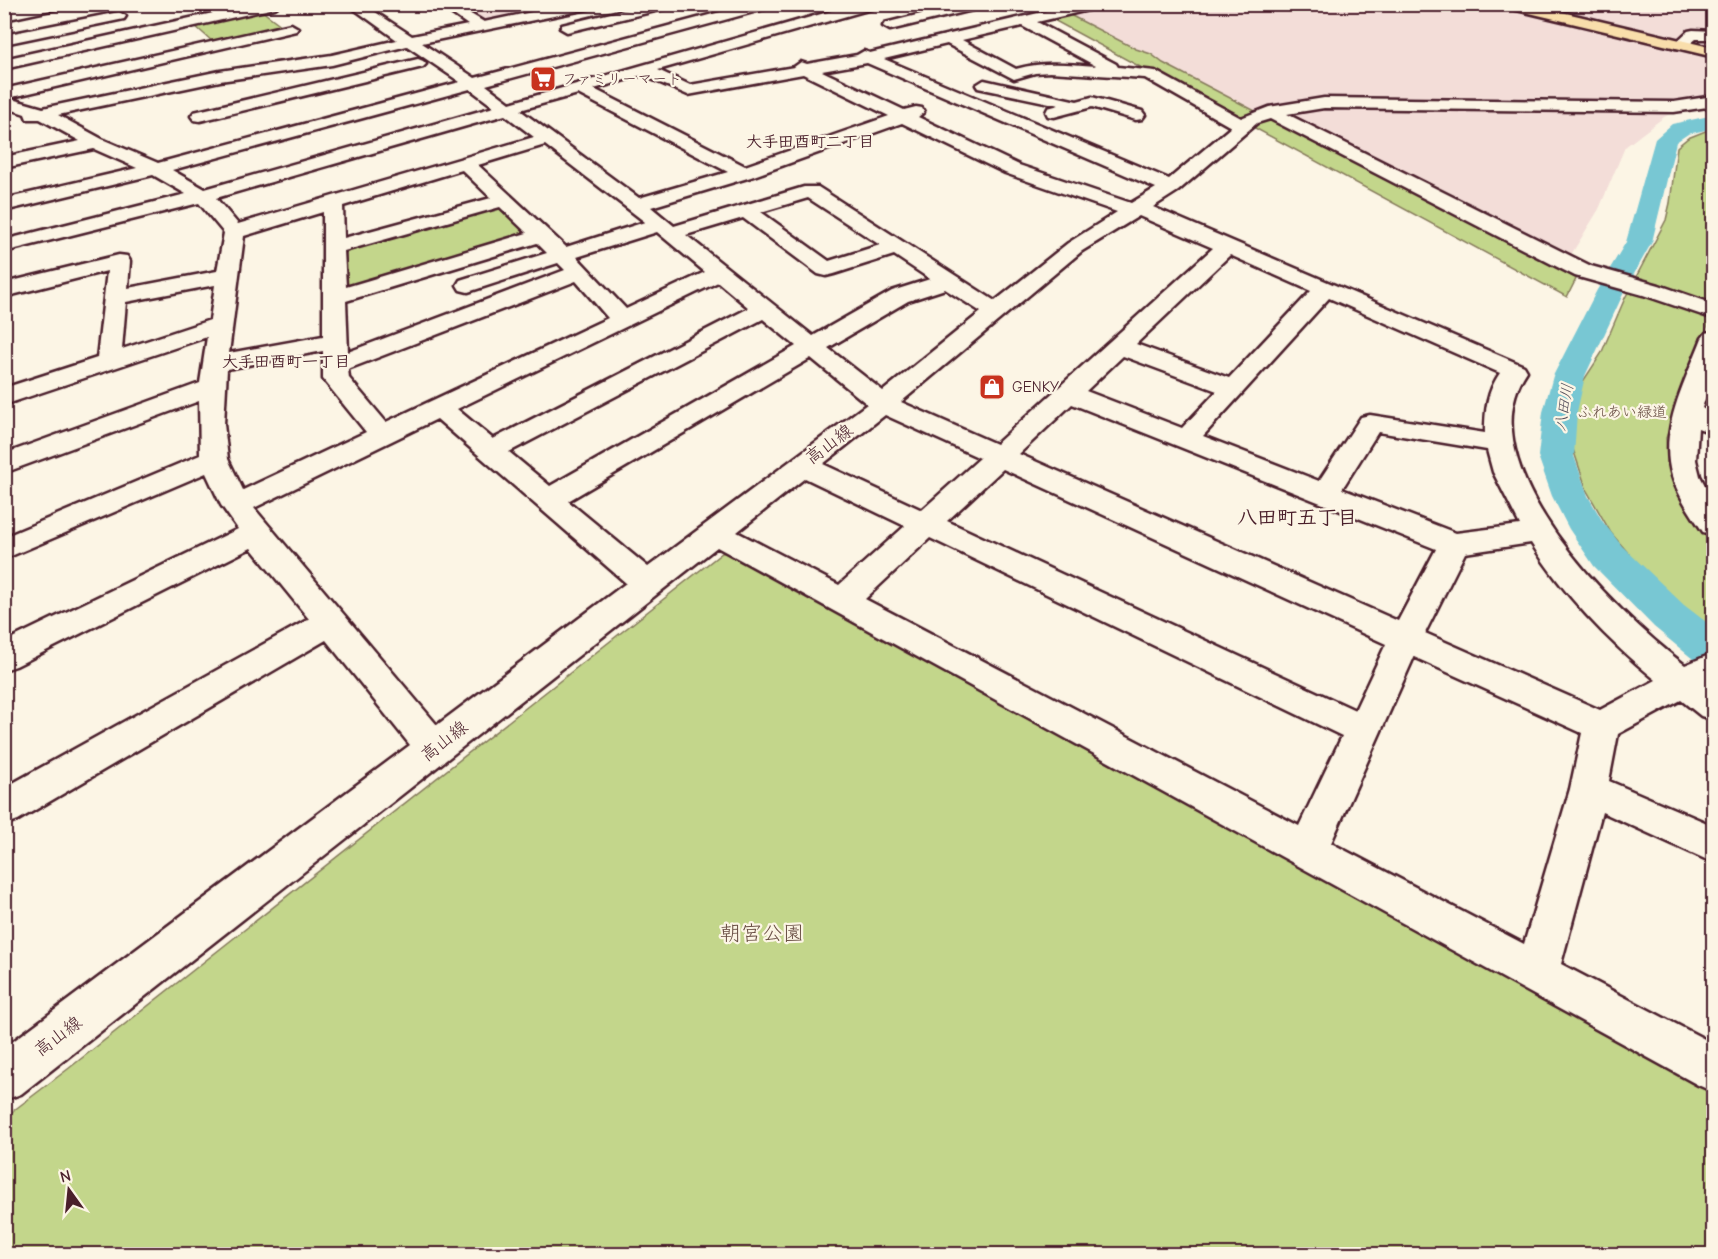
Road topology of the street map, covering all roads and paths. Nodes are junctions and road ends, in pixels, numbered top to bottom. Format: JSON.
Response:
{"nodes":[{"id":1,"x":353,"y":4,"type":"edge"},
{"id":2,"x":444,"y":4,"type":"edge"},
{"id":3,"x":593,"y":4,"type":"edge"},
{"id":4,"x":667,"y":4,"type":"edge"},
{"id":5,"x":980,"y":4,"type":"edge"},
{"id":6,"x":1509,"y":4,"type":"edge"},
{"id":7,"x":55,"y":5,"type":"edge"},
{"id":8,"x":1093,"y":5,"type":"edge"},
{"id":9,"x":269,"y":6,"type":"edge"},
{"id":10,"x":754,"y":6,"type":"edge"},
{"id":11,"x":995,"y":9,"type":"edge"},
{"id":12,"x":131,"y":14,"type":"dead end"},
{"id":13,"x":4,"y":16,"type":"edge"},
{"id":14,"x":878,"y":18,"type":"edge"},
{"id":15,"x":1022,"y":22,"type":"junction"},
{"id":16,"x":186,"y":24,"type":"junction"},
{"id":17,"x":78,"y":25,"type":"junction"},
{"id":18,"x":795,"y":26,"type":"junction"},
{"id":19,"x":482,"y":27,"type":"junction"},
{"id":20,"x":552,"y":32,"type":"dead end"},
{"id":21,"x":987,"y":32,"type":"junction"},
{"id":22,"x":661,"y":33,"type":"junction"},
{"id":23,"x":816,"y":35,"type":"dead end"},
{"id":24,"x":1713,"y":35,"type":"edge"},
{"id":25,"x":4,"y":40,"type":"edge"},
{"id":26,"x":951,"y":40,"type":"junction"},
{"id":27,"x":410,"y":41,"type":"junction"},
{"id":28,"x":745,"y":41,"type":"junction"},
{"id":29,"x":1005,"y":42,"type":"dead end"},
{"id":30,"x":105,"y":43,"type":"junction"},
{"id":31,"x":837,"y":44,"type":"dead end"},
{"id":32,"x":933,"y":44,"type":"junction"},
{"id":33,"x":210,"y":45,"type":"junction"},
{"id":34,"x":1680,"y":45,"type":"junction"},
{"id":35,"x":315,"y":47,"type":"dead end"},
{"id":36,"x":902,"y":51,"type":"junction"},
{"id":37,"x":706,"y":52,"type":"junction"},
{"id":38,"x":1023,"y":52,"type":"dead end"},
{"id":39,"x":1713,"y":53,"type":"edge"},
{"id":40,"x":459,"y":54,"type":"dead end"},
{"id":41,"x":868,"y":58,"type":"junction"},
{"id":42,"x":332,"y":60,"type":"junction"},
{"id":43,"x":436,"y":60,"type":"junction"},
{"id":44,"x":920,"y":60,"type":"dead end"},
{"id":45,"x":4,"y":64,"type":"edge"},
{"id":46,"x":1047,"y":68,"type":"junction"},
{"id":47,"x":644,"y":70,"type":"junction"},
{"id":48,"x":803,"y":70,"type":"junction"},
{"id":49,"x":1118,"y":72,"type":"junction"},
{"id":50,"x":240,"y":73,"type":"junction"},
{"id":51,"x":474,"y":84,"type":"junction"},
{"id":52,"x":174,"y":85,"type":"junction"},
{"id":53,"x":581,"y":89,"type":"junction"},
{"id":54,"x":964,"y":89,"type":"junction"},
{"id":55,"x":1180,"y":92,"type":"junction"},
{"id":56,"x":4,"y":94,"type":"edge"},
{"id":57,"x":1057,"y":100,"type":"junction"},
{"id":58,"x":1713,"y":101,"type":"edge"},
{"id":59,"x":4,"y":102,"type":"edge"},
{"id":60,"x":1076,"y":106,"type":"junction"},
{"id":61,"x":508,"y":110,"type":"junction"},
{"id":62,"x":1269,"y":112,"type":"junction"},
{"id":63,"x":42,"y":113,"type":"junction"},
{"id":64,"x":1136,"y":115,"type":"junction"},
{"id":65,"x":200,"y":116,"type":"junction"},
{"id":66,"x":904,"y":116,"type":"junction"},
{"id":67,"x":4,"y":121,"type":"edge"},
{"id":68,"x":1016,"y":121,"type":"junction"},
{"id":69,"x":1117,"y":126,"type":"dead end"},
{"id":70,"x":1242,"y":126,"type":"junction"},
{"id":71,"x":1099,"y":137,"type":"dead end"},
{"id":72,"x":547,"y":139,"type":"junction"},
{"id":73,"x":96,"y":143,"type":"junction"},
{"id":74,"x":1080,"y":148,"type":"junction"},
{"id":75,"x":229,"y":149,"type":"junction"},
{"id":76,"x":4,"y":163,"type":"edge"},
{"id":77,"x":465,"y":163,"type":"junction"},
{"id":78,"x":156,"y":169,"type":"junction"},
{"id":79,"x":744,"y":172,"type":"junction"},
{"id":80,"x":1171,"y":187,"type":"junction"},
{"id":81,"x":203,"y":196,"type":"junction"},
{"id":82,"x":505,"y":200,"type":"junction"},
{"id":83,"x":333,"y":202,"type":"junction"},
{"id":84,"x":4,"y":205,"type":"edge"},
{"id":85,"x":636,"y":205,"type":"junction"},
{"id":86,"x":1136,"y":209,"type":"junction"},
{"id":87,"x":746,"y":211,"type":"junction"},
{"id":88,"x":95,"y":223,"type":"junction"},
{"id":89,"x":666,"y":229,"type":"junction"},
{"id":90,"x":234,"y":232,"type":"junction"},
{"id":91,"x":541,"y":235,"type":"junction"},
{"id":92,"x":4,"y":246,"type":"edge"},
{"id":93,"x":1228,"y":246,"type":"junction"},
{"id":94,"x":335,"y":247,"type":"junction"},
{"id":95,"x":896,"y":247,"type":"junction"},
{"id":96,"x":562,"y":255,"type":"junction"},
{"id":97,"x":87,"y":269,"type":"junction"},
{"id":98,"x":579,"y":272,"type":"junction"},
{"id":99,"x":720,"y":273,"type":"junction"},
{"id":100,"x":228,"y":276,"type":"junction"},
{"id":101,"x":947,"y":281,"type":"junction"},
{"id":102,"x":468,"y":285,"type":"dead end"},
{"id":103,"x":1326,"y":288,"type":"junction"},
{"id":104,"x":4,"y":290,"type":"edge"},
{"id":105,"x":116,"y":297,"type":"junction"},
{"id":106,"x":336,"y":297,"type":"junction"},
{"id":107,"x":764,"y":309,"type":"junction"},
{"id":108,"x":994,"y":311,"type":"junction"},
{"id":109,"x":1713,"y":312,"type":"edge"},
{"id":110,"x":623,"y":320,"type":"junction"},
{"id":111,"x":221,"y":324,"type":"junction"},
{"id":112,"x":1713,"y":338,"type":"edge"},
{"id":113,"x":1120,"y":346,"type":"junction"},
{"id":114,"x":812,"y":348,"type":"junction"},
{"id":115,"x":336,"y":353,"type":"junction"},
{"id":116,"x":109,"y":361,"type":"junction"},
{"id":117,"x":214,"y":375,"type":"junction"},
{"id":118,"x":1233,"y":388,"type":"junction"},
{"id":119,"x":1068,"y":393,"type":"junction"},
{"id":120,"x":4,"y":397,"type":"edge"},
{"id":121,"x":883,"y":404,"type":"junction"},
{"id":122,"x":439,"y":408,"type":"junction"},
{"id":123,"x":1689,"y":412,"type":"junction"},
{"id":124,"x":1713,"y":426,"type":"edge"},
{"id":125,"x":382,"y":435,"type":"junction"},
{"id":126,"x":1186,"y":439,"type":"junction"},
{"id":127,"x":1498,"y":443,"type":"junction"},
{"id":128,"x":490,"y":451,"type":"junction"},
{"id":129,"x":999,"y":456,"type":"junction"},
{"id":130,"x":214,"y":459,"type":"junction"},
{"id":131,"x":4,"y":464,"type":"edge"},
{"id":132,"x":801,"y":465,"type":"junction"},
{"id":133,"x":1325,"y":493,"type":"junction"},
{"id":134,"x":548,"y":500,"type":"junction"},
{"id":135,"x":236,"y":505,"type":"junction"},
{"id":136,"x":927,"y":523,"type":"junction"},
{"id":137,"x":1713,"y":525,"type":"edge"},
{"id":138,"x":713,"y":532,"type":"junction"},
{"id":139,"x":1541,"y":532,"type":"junction"},
{"id":140,"x":256,"y":533,"type":"junction"},
{"id":141,"x":1454,"y":544,"type":"junction"},
{"id":142,"x":4,"y":549,"type":"edge"},
{"id":143,"x":647,"y":584,"type":"junction"},
{"id":144,"x":842,"y":601,"type":"junction"},
{"id":145,"x":331,"y":622,"type":"junction"},
{"id":146,"x":1406,"y":638,"type":"junction"},
{"id":147,"x":4,"y":657,"type":"edge"},
{"id":148,"x":1698,"y":674,"type":"edge"},
{"id":149,"x":1713,"y":706,"type":"edge"},
{"id":150,"x":1601,"y":726,"type":"junction"},
{"id":151,"x":1364,"y":730,"type":"junction"},
{"id":152,"x":434,"y":748,"type":"junction"},
{"id":153,"x":1589,"y":789,"type":"junction"},
{"id":154,"x":4,"y":808,"type":"edge"},
{"id":155,"x":1713,"y":845,"type":"edge"},
{"id":156,"x":1308,"y":850,"type":"junction"},
{"id":157,"x":1537,"y":973,"type":"junction"},
{"id":158,"x":1713,"y":1069,"type":"edge"},
{"id":159,"x":4,"y":1077,"type":"edge"}],
"edges":[{"from":1,"to":27,"type":"street"},
{"from":2,"to":19,"type":"street"},
{"from":3,"to":19,"type":"street"},
{"from":4,"to":20,"type":"street"},
{"from":5,"to":14,"type":"street"},
{"from":6,"to":34,"type":"main road"},
{"from":7,"to":13,"type":"street"},
{"from":7,"to":17,"type":"street"},
{"from":8,"to":15,"type":"street"},
{"from":9,"to":16,"type":"street"},
{"from":9,"to":33,"type":"street"},
{"from":10,"to":18,"type":"street"},
{"from":10,"to":22,"type":"street"},
{"from":11,"to":15,"type":"street"},
{"from":12,"to":17,"type":"street"},
{"from":14,"to":18,"type":"street"},
{"from":14,"to":32,"type":"street"},
{"from":15,"to":21,"type":"street"},
{"from":15,"to":49,"type":"street"},
{"from":16,"to":30,"type":"street"},
{"from":16,"to":33,"type":"street"},
{"from":17,"to":25,"type":"street"},
{"from":17,"to":30,"type":"street"},
{"from":18,"to":23,"type":"street"},
{"from":18,"to":28,"type":"street"},
{"from":19,"to":27,"type":"street"},
{"from":21,"to":26,"type":"street"},
{"from":21,"to":29,"type":"street"},
{"from":22,"to":37,"type":"street"},
{"from":22,"to":51,"type":"street"},
{"from":24,"to":34,"type":"street"},
{"from":26,"to":32,"type":"street"},
{"from":26,"to":46,"type":"street"},
{"from":27,"to":42,"type":"street"},
{"from":27,"to":43,"type":"street"},
{"from":28,"to":37,"type":"street"},
{"from":28,"to":48,"type":"street"},
{"from":30,"to":45,"type":"street"},
{"from":31,"to":41,"type":"street"},
{"from":32,"to":36,"type":"street"},
{"from":33,"to":50,"type":"street"},
{"from":33,"to":56,"type":"street"},
{"from":34,"to":39,"type":"main road"},
{"from":35,"to":42,"type":"street"},
{"from":36,"to":41,"type":"street"},
{"from":36,"to":44,"type":"street"},
{"from":37,"to":47,"type":"street"},
{"from":38,"to":46,"type":"street"},
{"from":40,"to":43,"type":"street"},
{"from":41,"to":48,"type":"street"},
{"from":41,"to":54,"type":"street"},
{"from":42,"to":50,"type":"street"},
{"from":43,"to":51,"type":"street"},
{"from":43,"to":65,"type":"street"},
{"from":46,"to":49,"type":"street"},
{"from":46,"to":57,"type":"street"},
{"from":47,"to":48,"type":"street"},
{"from":47,"to":53,"type":"street"},
{"from":48,"to":66,"type":"street"},
{"from":49,"to":55,"type":"street"},
{"from":50,"to":52,"type":"street"},
{"from":51,"to":61,"type":"street"},
{"from":51,"to":75,"type":"street"},
{"from":52,"to":63,"type":"street"},
{"from":52,"to":65,"type":"street"},
{"from":53,"to":61,"type":"street"},
{"from":53,"to":79,"type":"street"},
{"from":54,"to":57,"type":"street"},
{"from":54,"to":66,"type":"street"},
{"from":54,"to":68,"type":"street"},
{"from":55,"to":64,"type":"street"},
{"from":55,"to":70,"type":"street"},
{"from":57,"to":60,"type":"street"},
{"from":58,"to":62,"type":"street","name":"高山線"},
{"from":59,"to":63,"type":"street"},
{"from":60,"to":64,"type":"street"},
{"from":60,"to":68,"type":"street"},
{"from":61,"to":72,"type":"street"},
{"from":61,"to":81,"type":"street"},
{"from":62,"to":70,"type":"street","name":"高山線"},
{"from":62,"to":109,"type":"street"},
{"from":63,"to":67,"type":"street"},
{"from":63,"to":73,"type":"street"},
{"from":64,"to":69,"type":"street"},
{"from":65,"to":75,"type":"street"},
{"from":66,"to":79,"type":"street"},
{"from":66,"to":86,"type":"street"},
{"from":68,"to":74,"type":"street"},
{"from":70,"to":80,"type":"street","name":"高山線"},
{"from":71,"to":74,"type":"street"},
{"from":72,"to":77,"type":"street"},
{"from":72,"to":85,"type":"street"},
{"from":73,"to":76,"type":"street"},
{"from":73,"to":78,"type":"street"},
{"from":74,"to":80,"type":"street"},
{"from":75,"to":78,"type":"street"},
{"from":77,"to":82,"type":"street"},
{"from":77,"to":83,"type":"street"},
{"from":78,"to":81,"type":"street"},
{"from":78,"to":84,"type":"street"},
{"from":79,"to":85,"type":"street"},
{"from":80,"to":86,"type":"street","name":"高山線"},
{"from":81,"to":88,"type":"street"},
{"from":81,"to":90,"type":"street"},
{"from":82,"to":91,"type":"street"},
{"from":82,"to":94,"type":"street"},
{"from":83,"to":90,"type":"street"},
{"from":83,"to":94,"type":"street"},
{"from":85,"to":89,"type":"street"},
{"from":86,"to":93,"type":"street"},
{"from":86,"to":108,"type":"street","name":"高山線"},
{"from":87,"to":89,"type":"street"},
{"from":87,"to":95,"type":"street"},
{"from":87,"to":95,"type":"street"},
{"from":88,"to":92,"type":"street"},
{"from":88,"to":97,"type":"street"},
{"from":89,"to":96,"type":"street"},
{"from":89,"to":99,"type":"street"},
{"from":90,"to":100,"type":"street"},
{"from":91,"to":96,"type":"street"},
{"from":91,"to":106,"type":"street"},
{"from":93,"to":103,"type":"street"},
{"from":93,"to":113,"type":"street"},
{"from":94,"to":106,"type":"street"},
{"from":95,"to":101,"type":"street"},
{"from":96,"to":98,"type":"street"},
{"from":96,"to":102,"type":"street"},
{"from":97,"to":104,"type":"street"},
{"from":97,"to":105,"type":"street"},
{"from":98,"to":110,"type":"street"},
{"from":98,"to":115,"type":"street"},
{"from":99,"to":107,"type":"street"},
{"from":99,"to":110,"type":"street"},
{"from":100,"to":105,"type":"street"},
{"from":100,"to":111,"type":"street"},
{"from":101,"to":108,"type":"street"},
{"from":101,"to":114,"type":"street"},
{"from":103,"to":118,"type":"street"},
{"from":103,"to":127,"type":"street"},
{"from":105,"to":116,"type":"street"},
{"from":106,"to":115,"type":"street"},
{"from":107,"to":114,"type":"street"},
{"from":107,"to":128,"type":"street"},
{"from":108,"to":121,"type":"street","name":"高山線"},
{"from":110,"to":122,"type":"street"},
{"from":111,"to":116,"type":"street"},
{"from":111,"to":117,"type":"street"},
{"from":112,"to":123,"type":"street"},
{"from":113,"to":118,"type":"street"},
{"from":113,"to":119,"type":"street"},
{"from":114,"to":121,"type":"street"},
{"from":114,"to":134,"type":"street"},
{"from":115,"to":117,"type":"street"},
{"from":115,"to":125,"type":"street"},
{"from":116,"to":120,"type":"street"},
{"from":117,"to":130,"type":"street"},
{"from":117,"to":131,"type":"street"},
{"from":118,"to":126,"type":"street"},
{"from":119,"to":126,"type":"street"},
{"from":119,"to":129,"type":"street"},
{"from":121,"to":129,"type":"street"},
{"from":121,"to":132,"type":"street","name":"高山線"},
{"from":122,"to":125,"type":"street"},
{"from":122,"to":128,"type":"street"},
{"from":123,"to":124,"type":"street"},
{"from":123,"to":137,"type":"street"},
{"from":125,"to":135,"type":"street"},
{"from":126,"to":133,"type":"street"},
{"from":127,"to":133,"type":"street"},
{"from":127,"to":139,"type":"street"},
{"from":128,"to":134,"type":"street"},
{"from":129,"to":136,"type":"street"},
{"from":129,"to":146,"type":"street"},
{"from":130,"to":135,"type":"street"},
{"from":130,"to":142,"type":"street"},
{"from":132,"to":136,"type":"street"},
{"from":132,"to":138,"type":"street","name":"高山線"},
{"from":133,"to":141,"type":"street"},
{"from":134,"to":143,"type":"street"},
{"from":135,"to":140,"type":"street"},
{"from":136,"to":144,"type":"street"},
{"from":136,"to":151,"type":"street"},
{"from":138,"to":143,"type":"street","name":"高山線"},
{"from":138,"to":144,"type":"street"},
{"from":139,"to":141,"type":"street"},
{"from":139,"to":148,"type":"street"},
{"from":140,"to":145,"type":"street"},
{"from":140,"to":147,"type":"street"},
{"from":141,"to":146,"type":"street"},
{"from":143,"to":152,"type":"street","name":"高山線"},
{"from":144,"to":156,"type":"street"},
{"from":145,"to":152,"type":"street"},
{"from":145,"to":154,"type":"street"},
{"from":146,"to":150,"type":"street"},
{"from":146,"to":151,"type":"street"},
{"from":148,"to":149,"type":"street"},
{"from":148,"to":150,"type":"street"},
{"from":150,"to":153,"type":"street"},
{"from":151,"to":156,"type":"street"},
{"from":152,"to":159,"type":"street","name":"高山線"},
{"from":153,"to":155,"type":"street"},
{"from":153,"to":157,"type":"street"},
{"from":156,"to":157,"type":"street"},
{"from":157,"to":158,"type":"street"}]}
